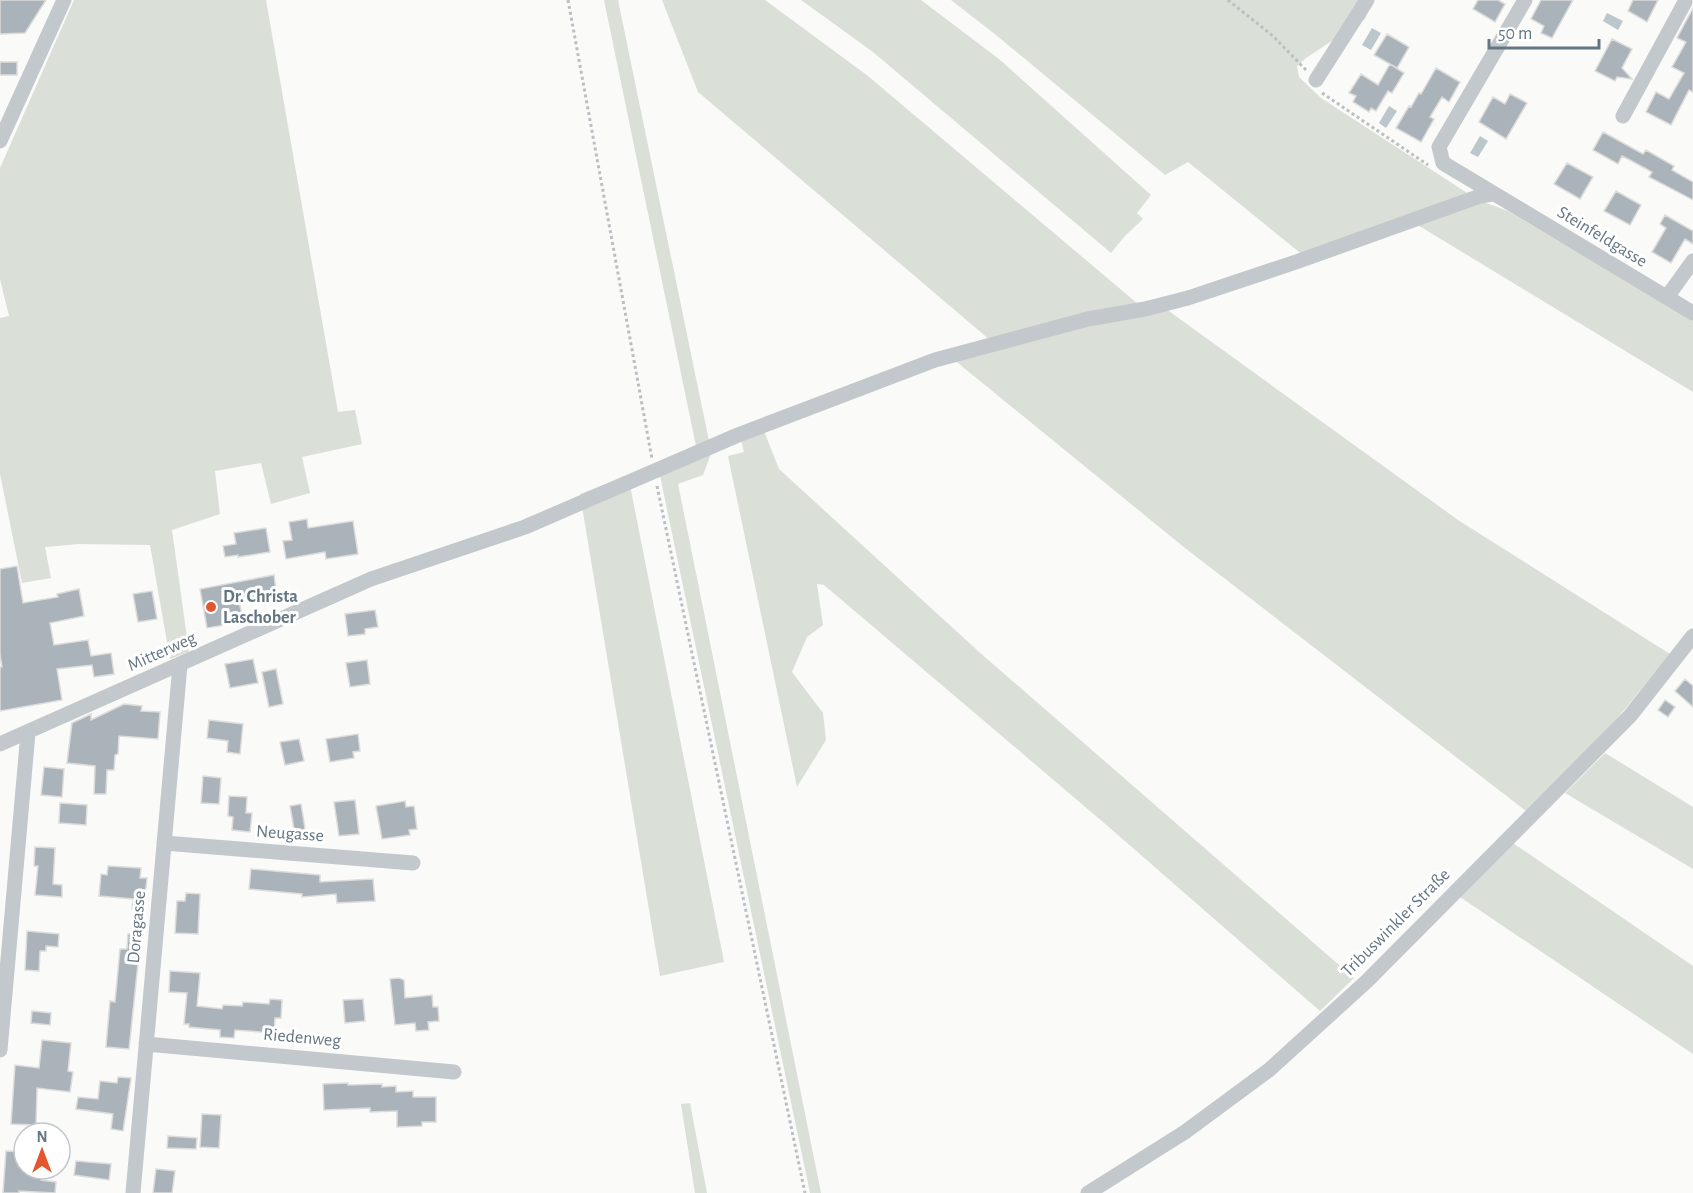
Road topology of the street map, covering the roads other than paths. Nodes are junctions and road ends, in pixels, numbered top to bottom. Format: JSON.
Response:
{"nodes":[{"id":1,"x":64,"y":0,"type":"edge"},
{"id":2,"x":1367,"y":0,"type":"edge"},
{"id":3,"x":1525,"y":0,"type":"edge"},
{"id":4,"x":1687,"y":3,"type":"edge"},
{"id":5,"x":1316,"y":80,"type":"road end"},
{"id":6,"x":1623,"y":116,"type":"dead end"},
{"id":7,"x":0,"y":141,"type":"edge"},
{"id":8,"x":1492,"y":194,"type":"junction"},
{"id":9,"x":1693,"y":261,"type":"edge"},
{"id":10,"x":1666,"y":297,"type":"junction"},
{"id":11,"x":1693,"y":313,"type":"edge"},
{"id":12,"x":1693,"y":636,"type":"edge"},
{"id":13,"x":180,"y":665,"type":"junction"},
{"id":14,"x":28,"y":732,"type":"junction"},
{"id":15,"x":0,"y":744,"type":"edge"},
{"id":16,"x":164,"y":843,"type":"junction"},
{"id":17,"x":413,"y":863,"type":"dead end"},
{"id":18,"x":146,"y":1044,"type":"junction"},
{"id":19,"x":0,"y":1050,"type":"edge"},
{"id":20,"x":454,"y":1072,"type":"dead end"},
{"id":21,"x":133,"y":1193,"type":"edge"},
{"id":22,"x":1088,"y":1193,"type":"edge"}],
"edges":[{"from":1,"to":7,"type":"street"},
{"from":2,"to":5,"type":"street"},
{"from":3,"to":8,"type":"street","name":"Steinfeldgasse"},
{"from":4,"to":6,"type":"street"},
{"from":8,"to":10,"type":"street","name":"Steinfeldgasse"},
{"from":8,"to":13,"type":"street","name":"Mitterweg"},
{"from":9,"to":10,"type":"street"},
{"from":10,"to":11,"type":"street","name":"Steinfeldgasse"},
{"from":12,"to":22,"type":"street","name":"Tribuswinkler Straße"},
{"from":13,"to":14,"type":"street","name":"Mitterweg"},
{"from":13,"to":16,"type":"street","name":"Doragasse"},
{"from":14,"to":15,"type":"street","name":"Mitterweg"},
{"from":14,"to":19,"type":"street"},
{"from":16,"to":17,"type":"street","name":"Neugasse"},
{"from":16,"to":18,"type":"street","name":"Doragasse"},
{"from":18,"to":20,"type":"street","name":"Riedenweg"},
{"from":18,"to":21,"type":"street","name":"Doragasse"}]}
